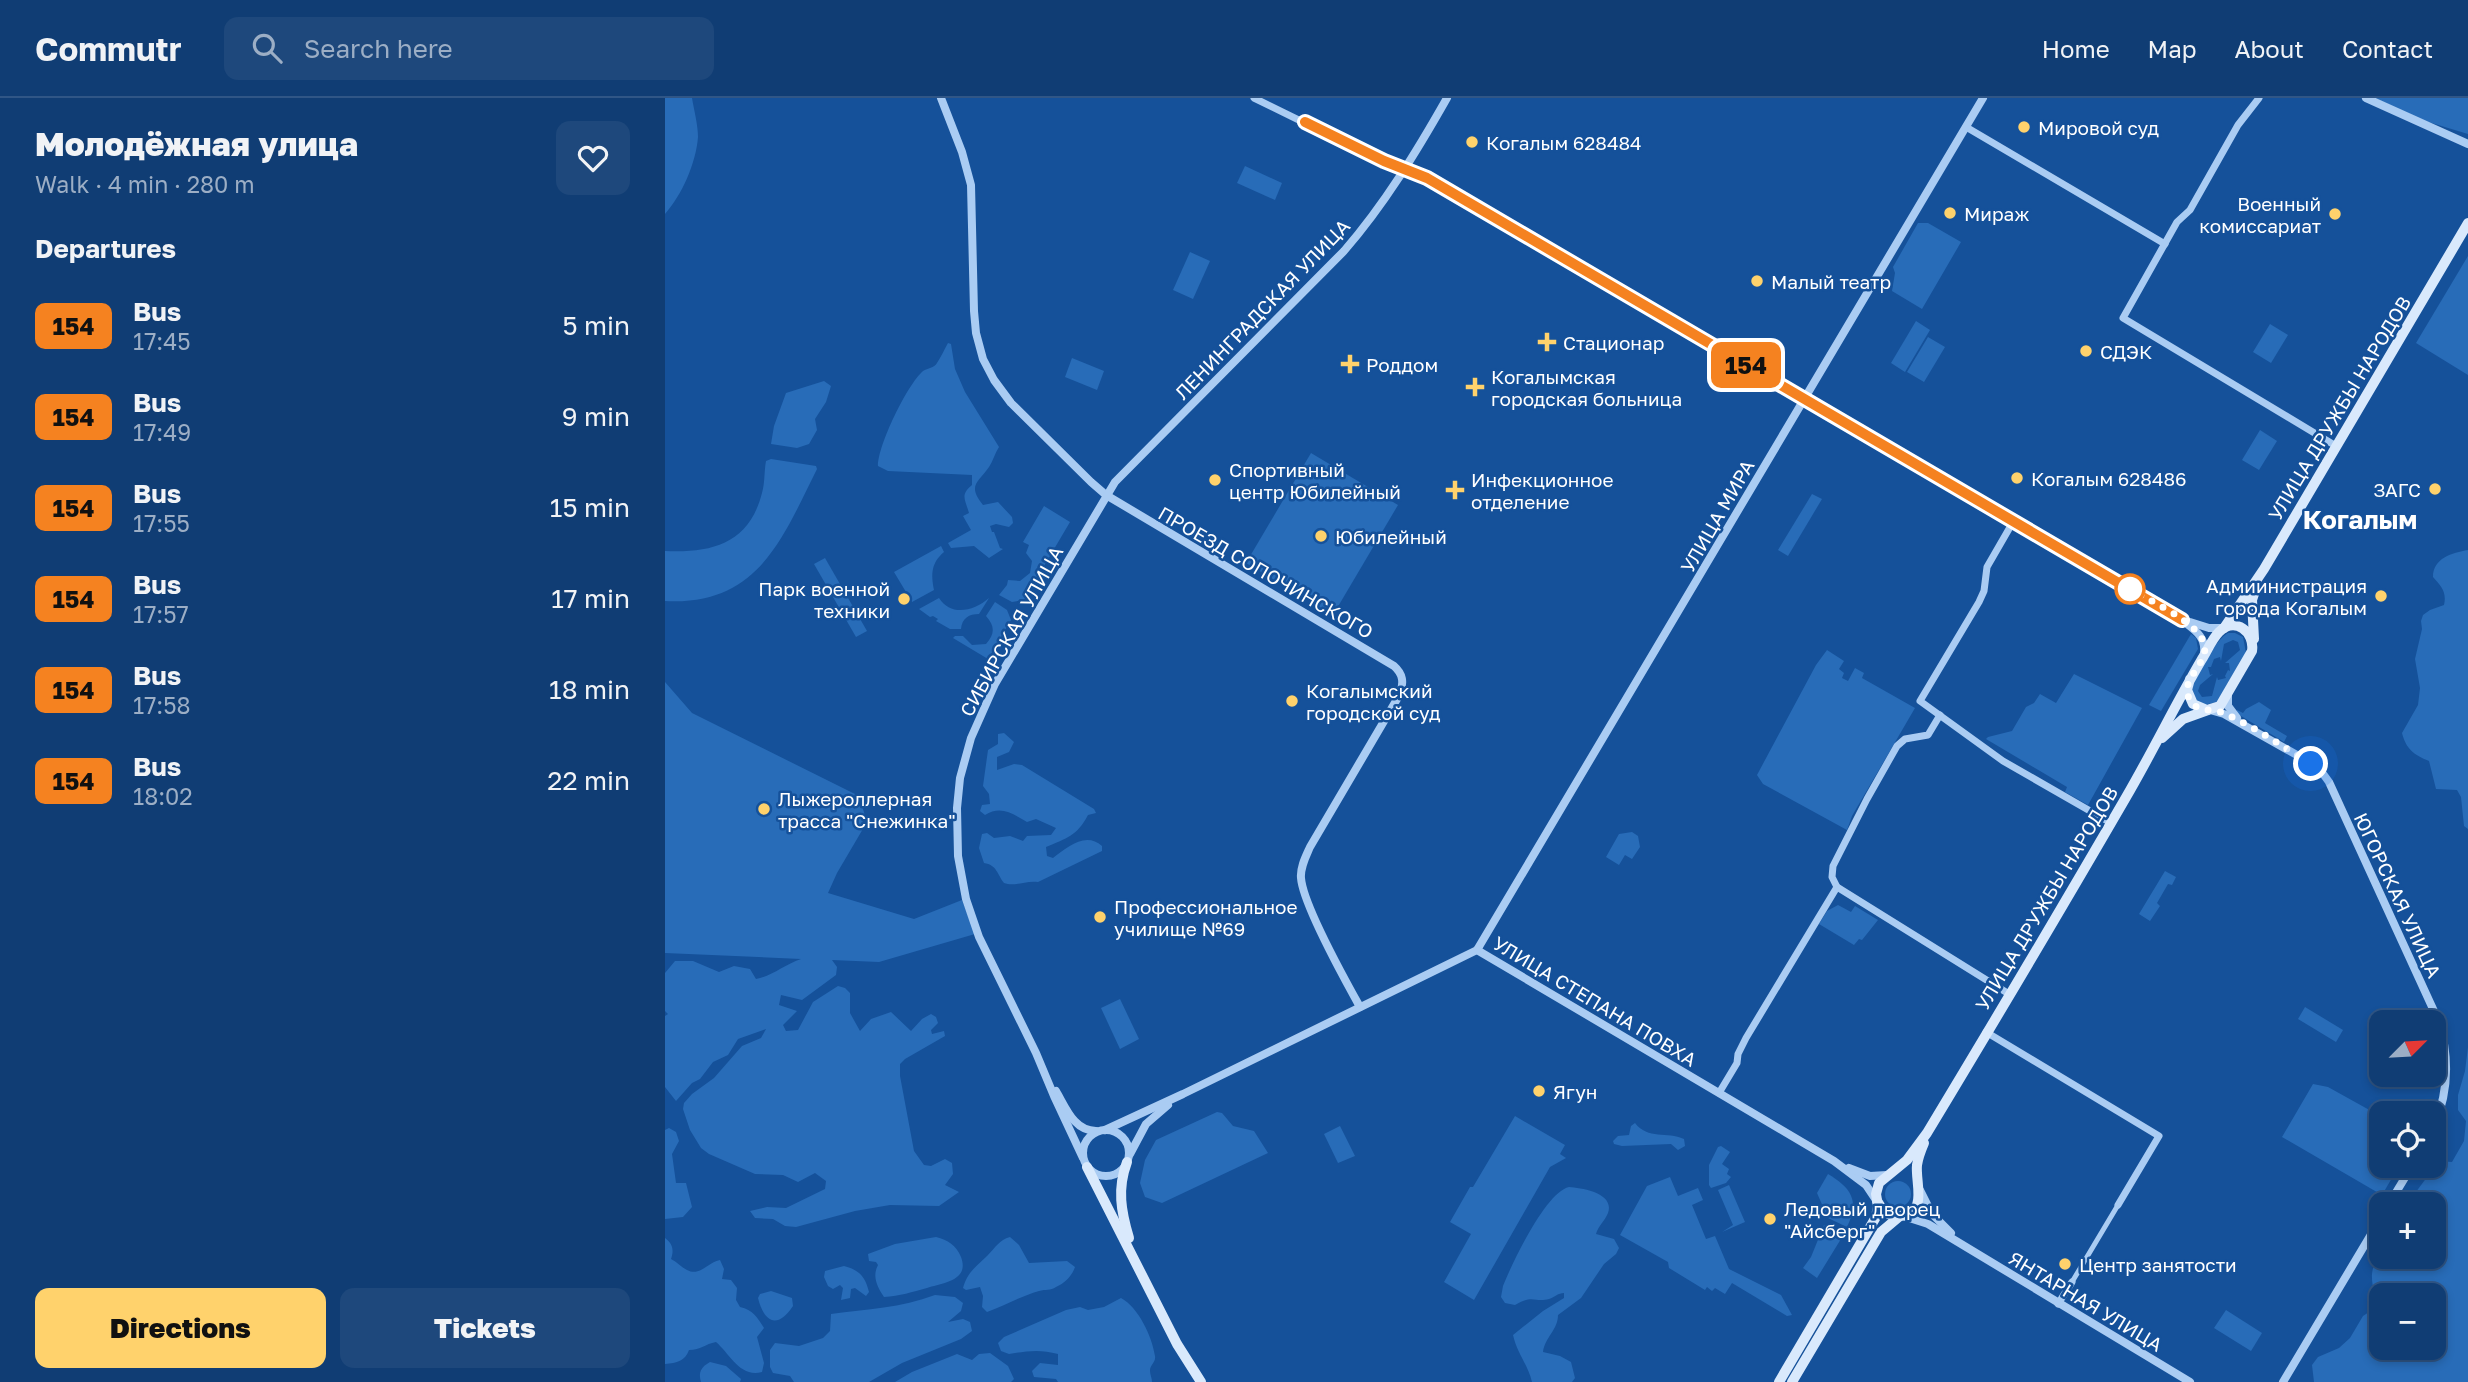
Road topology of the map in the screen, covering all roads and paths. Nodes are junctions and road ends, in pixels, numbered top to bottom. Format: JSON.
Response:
{"nodes":[{"id":1,"x":941,"y":98,"type":"edge"},
{"id":2,"x":1254,"y":98,"type":"edge"},
{"id":3,"x":1447,"y":98,"type":"edge"},
{"id":4,"x":1983,"y":98,"type":"edge"},
{"id":5,"x":2259,"y":98,"type":"edge"},
{"id":6,"x":2365,"y":98,"type":"edge"},
{"id":7,"x":1966,"y":127,"type":"junction"},
{"id":8,"x":2447,"y":134,"type":"junction"},
{"id":9,"x":2468,"y":138,"type":"edge"},
{"id":10,"x":2468,"y":144,"type":"edge"},
{"id":11,"x":1404,"y":168,"type":"junction"},
{"id":12,"x":2468,"y":223,"type":"edge"},
{"id":13,"x":2468,"y":229,"type":"edge"},
{"id":14,"x":2459,"y":240,"type":"junction"},
{"id":15,"x":2165,"y":244,"type":"junction"},
{"id":16,"x":1804,"y":399,"type":"junction"},
{"id":17,"x":2336,"y":446,"type":"junction"},
{"id":18,"x":1107,"y":495,"type":"junction"},
{"id":19,"x":2013,"y":522,"type":"junction"},
{"id":20,"x":2264,"y":569,"type":"junction"},
{"id":21,"x":2182,"y":620,"type":"junction"},
{"id":22,"x":2224,"y":628,"type":"junction"},
{"id":23,"x":2253,"y":646,"type":"junction"},
{"id":24,"x":2203,"y":659,"type":"junction"},
{"id":25,"x":2190,"y":679,"type":"junction"},
{"id":26,"x":2228,"y":695,"type":"junction"},
{"id":27,"x":2210,"y":710,"type":"junction"},
{"id":28,"x":1940,"y":715,"type":"junction"},
{"id":29,"x":2241,"y":723,"type":"junction"},
{"id":30,"x":2157,"y":743,"type":"junction"},
{"id":31,"x":2111,"y":823,"type":"junction"},
{"id":32,"x":1837,"y":887,"type":"junction"},
{"id":33,"x":1477,"y":950,"type":"junction"},
{"id":34,"x":2009,"y":994,"type":"junction"},
{"id":35,"x":1360,"y":1007,"type":"junction"},
{"id":36,"x":1986,"y":1032,"type":"junction"},
{"id":37,"x":1041,"y":1064,"type":"junction"},
{"id":38,"x":1719,"y":1093,"type":"junction"},
{"id":39,"x":1183,"y":1094,"type":"junction"},
{"id":40,"x":2442,"y":1101,"type":"edge"},
{"id":41,"x":1103,"y":1130,"type":"junction"},
{"id":42,"x":1927,"y":1133,"type":"junction"},
{"id":43,"x":1128,"y":1160,"type":"junction"},
{"id":44,"x":1834,"y":1161,"type":"junction"},
{"id":45,"x":1085,"y":1163,"type":"junction"},
{"id":46,"x":1889,"y":1174,"type":"junction"},
{"id":47,"x":1919,"y":1187,"type":"junction"},
{"id":48,"x":1877,"y":1201,"type":"junction"},
{"id":49,"x":2118,"y":1205,"type":"joint"},
{"id":50,"x":1901,"y":1216,"type":"junction"},
{"id":51,"x":2369,"y":1238,"type":"edge"},
{"id":52,"x":1966,"y":1246,"type":"junction"},
{"id":53,"x":1138,"y":1265,"type":"junction"},
{"id":54,"x":2072,"y":1282,"type":"joint"},
{"id":55,"x":2058,"y":1304,"type":"junction"},
{"id":56,"x":1201,"y":1382,"type":"edge"},
{"id":57,"x":1779,"y":1382,"type":"edge"},
{"id":58,"x":1792,"y":1382,"type":"edge"},
{"id":59,"x":2190,"y":1382,"type":"edge"},
{"id":60,"x":2283,"y":1382,"type":"edge"}],
"edges":[{"from":1,"to":18,"type":"street","name":"ПРОЕЗД СОПОЧИНСКОГО"},
{"from":2,"to":11,"type":"street"},
{"from":3,"to":11,"type":"street","name":"ЛЕНИНГРАДСКАЯ УЛИЦА"},
{"from":4,"to":7,"type":"street","name":"УЛИЦА МИРА"},
{"from":5,"to":15,"type":"street"},
{"from":6,"to":8,"type":"street"},
{"from":7,"to":15,"type":"street"},
{"from":7,"to":16,"type":"street","name":"УЛИЦА МИРА"},
{"from":8,"to":9,"type":"street"},
{"from":8,"to":10,"type":"street"},
{"from":11,"to":16,"type":"street"},
{"from":11,"to":18,"type":"street","name":"ЛЕНИНГРАДСКАЯ УЛИЦА"},
{"from":12,"to":14,"type":"main road","name":"УЛИЦА ДРУЖБЫ НАРОДОВ"},
{"from":13,"to":14,"type":"main road","name":"УЛИЦА ДРУЖБЫ НАРОДОВ"},
{"from":14,"to":17,"type":"main road","name":"УЛИЦА ДРУЖБЫ НАРОДОВ"},
{"from":15,"to":17,"type":"street"},
{"from":16,"to":19,"type":"street"},
{"from":16,"to":33,"type":"street","name":"УЛИЦА МИРА"},
{"from":17,"to":20,"type":"main road","name":"УЛИЦА ДРУЖБЫ НАРОДОВ"},
{"from":18,"to":35,"type":"street","name":"ПРОЕЗД СОПОЧИНСКОГО"},
{"from":18,"to":37,"type":"street","name":"СИБИРСКАЯ УЛИЦА"},
{"from":19,"to":21,"type":"street"},
{"from":19,"to":28,"type":"street"},
{"from":20,"to":22,"type":"main road","name":"УЛИЦА ДРУЖБЫ НАРОДОВ"},
{"from":20,"to":23,"type":"main road"},
{"from":21,"to":22,"type":"street"},
{"from":21,"to":24,"type":"street"},
{"from":22,"to":23,"type":"main road"},
{"from":22,"to":24,"type":"main road","name":"УЛИЦА ДРУЖБЫ НАРОДОВ"},
{"from":23,"to":26,"type":"main road"},
{"from":24,"to":25,"type":"main road","name":"УЛИЦА ДРУЖБЫ НАРОДОВ"},
{"from":25,"to":27,"type":"main road"},
{"from":25,"to":30,"type":"main road","name":"УЛИЦА ДРУЖБЫ НАРОДОВ"},
{"from":26,"to":27,"type":"main road"},
{"from":26,"to":29,"type":"street"},
{"from":27,"to":29,"type":"street","name":"ЮГОРСКАЯ УЛИЦА"},
{"from":27,"to":30,"type":"main road"},
{"from":28,"to":31,"type":"street"},
{"from":28,"to":32,"type":"street"},
{"from":29,"to":40,"type":"street","name":"ЮГОРСКАЯ УЛИЦА"},
{"from":30,"to":31,"type":"main road","name":"УЛИЦА ДРУЖБЫ НАРОДОВ"},
{"from":31,"to":34,"type":"main road","name":"УЛИЦА ДРУЖБЫ НАРОДОВ"},
{"from":32,"to":34,"type":"street"},
{"from":32,"to":38,"type":"street"},
{"from":33,"to":35,"type":"street","name":"УЛИЦА СТЕПАНА ПОВХА"},
{"from":33,"to":38,"type":"street","name":"УЛИЦА СТЕПАНА ПОВХА"},
{"from":34,"to":36,"type":"main road","name":"УЛИЦА ДРУЖБЫ НАРОДОВ"},
{"from":35,"to":39,"type":"street","name":"УЛИЦА СТЕПАНА ПОВХА"},
{"from":36,"to":42,"type":"main road","name":"УЛИЦА ДРУЖБЫ НАРОДОВ"},
{"from":36,"to":49,"type":"street"},
{"from":37,"to":41,"type":"street","name":"СИБИРСКАЯ УЛИЦА"},
{"from":37,"to":45,"type":"street","name":"СИБИРСКАЯ УЛИЦА"},
{"from":38,"to":44,"type":"street","name":"УЛИЦА СТЕПАНА ПОВХА"},
{"from":39,"to":41,"type":"street","name":"УЛИЦА СТЕПАНА ПОВХА"},
{"from":39,"to":43,"type":"street","name":"УЛИЦА СТЕПАНА ПОВХА"},
{"from":41,"to":43,"type":"street"},
{"from":41,"to":45,"type":"street"},
{"from":42,"to":46,"type":"main road"},
{"from":42,"to":47,"type":"main road"},
{"from":43,"to":45,"type":"street"},
{"from":43,"to":53,"type":"main road"},
{"from":44,"to":46,"type":"street"},
{"from":44,"to":48,"type":"street"},
{"from":45,"to":53,"type":"main road"},
{"from":46,"to":47,"type":"main road"},
{"from":46,"to":48,"type":"main road"},
{"from":47,"to":50,"type":"main road"},
{"from":47,"to":52,"type":"street"},
{"from":48,"to":50,"type":"main road"},
{"from":48,"to":57,"type":"main road"},
{"from":49,"to":54,"type":"street"},
{"from":50,"to":52,"type":"street"},
{"from":50,"to":58,"type":"main road"},
{"from":51,"to":60,"type":"street"},
{"from":52,"to":55,"type":"street","name":"ЯНТАРНАЯ УЛИЦА"},
{"from":53,"to":56,"type":"main road"},
{"from":54,"to":55,"type":"street"},
{"from":55,"to":59,"type":"street","name":"ЯНТАРНАЯ УЛИЦА"}]}
